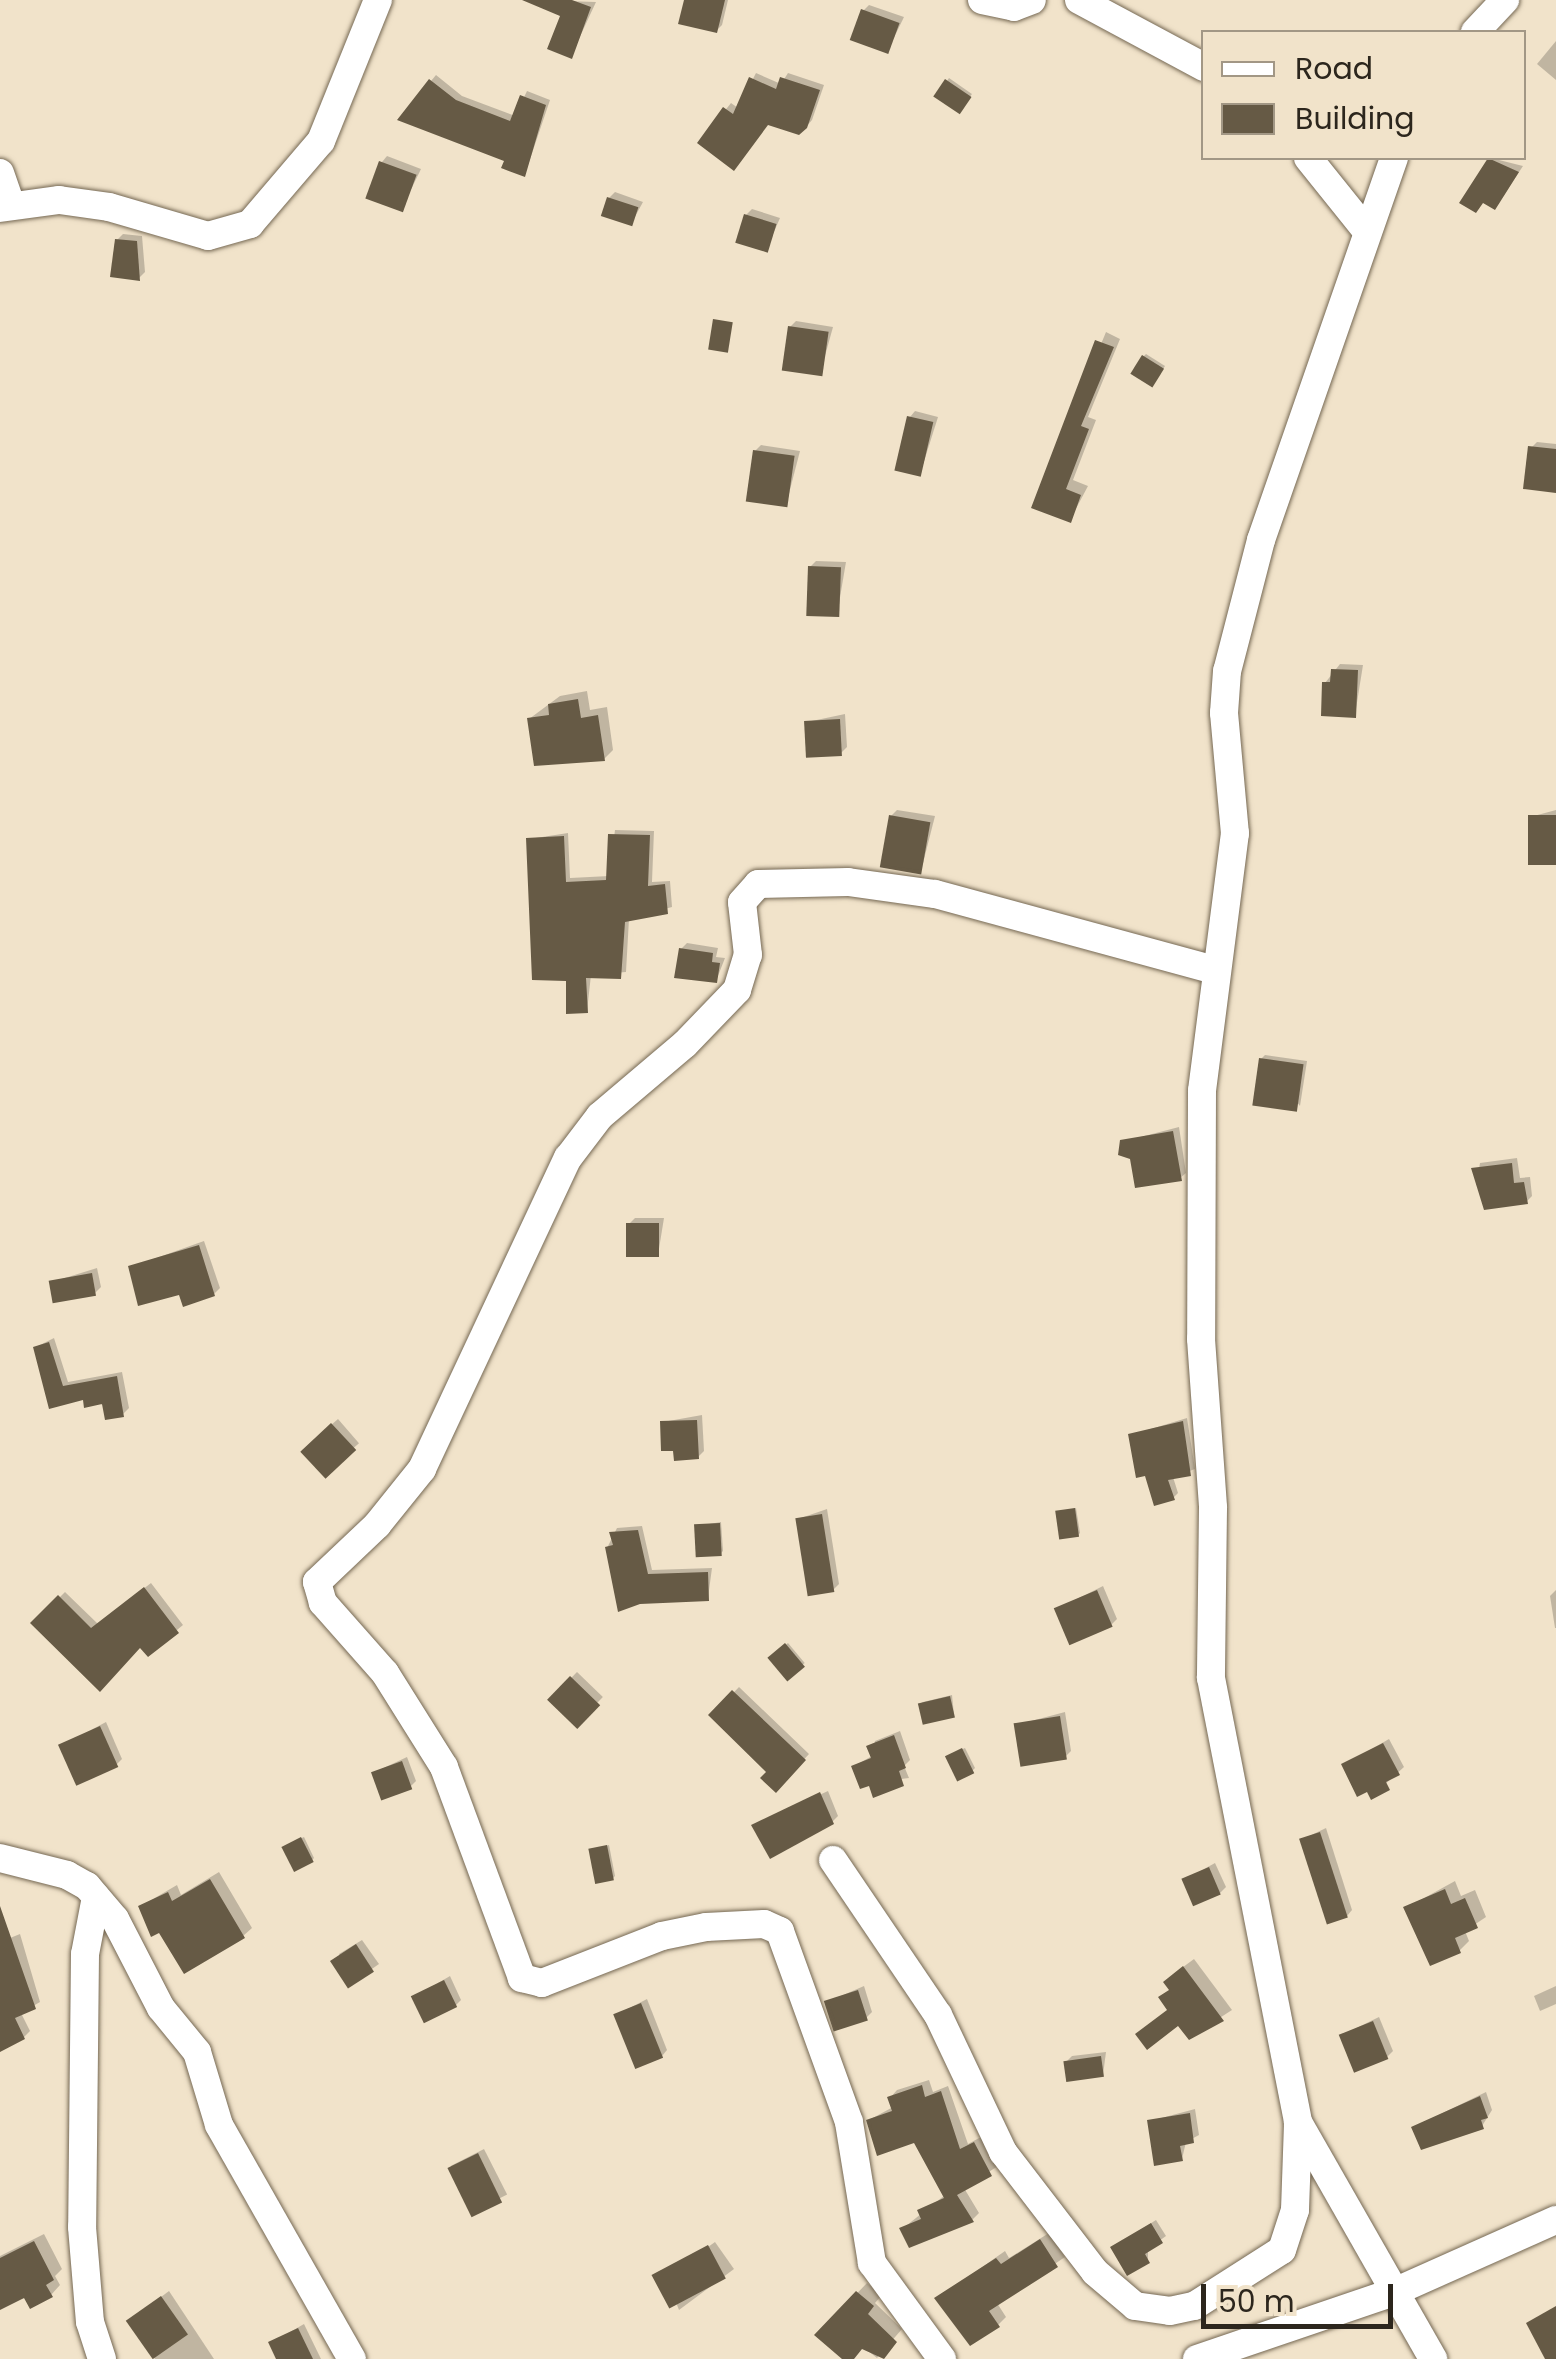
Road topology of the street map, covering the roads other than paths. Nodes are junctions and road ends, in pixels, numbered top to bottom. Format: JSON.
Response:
{"nodes":[{"id":1,"x":378,"y":0,"type":"edge"},
{"id":2,"x":982,"y":0,"type":"edge"},
{"id":3,"x":1032,"y":0,"type":"edge"},
{"id":4,"x":1079,"y":0,"type":"edge"},
{"id":5,"x":1505,"y":0,"type":"edge"},
{"id":6,"x":1477,"y":30,"type":"edge"},
{"id":7,"x":1201,"y":65,"type":"edge"},
{"id":8,"x":1310,"y":160,"type":"edge"},
{"id":9,"x":1393,"y":160,"type":"edge"},
{"id":10,"x":0,"y":173,"type":"edge"},
{"id":11,"x":5,"y":207,"type":"edge"},
{"id":12,"x":1365,"y":229,"type":"junction"},
{"id":13,"x":1215,"y":970,"type":"junction"},
{"id":14,"x":0,"y":1858,"type":"edge"},
{"id":15,"x":834,"y":1860,"type":"dead end"},
{"id":16,"x":38,"y":1870,"type":"junction"},
{"id":17,"x":0,"y":1872,"type":"edge"},
{"id":18,"x":96,"y":1897,"type":"junction"},
{"id":19,"x":1298,"y":2122,"type":"junction"},
{"id":20,"x":1556,"y":2220,"type":"edge"},
{"id":21,"x":1394,"y":2292,"type":"junction"},
{"id":22,"x":1251,"y":2342,"type":"junction"},
{"id":23,"x":102,"y":2359,"type":"edge"},
{"id":24,"x":352,"y":2359,"type":"edge"},
{"id":25,"x":942,"y":2359,"type":"edge"},
{"id":26,"x":1197,"y":2359,"type":"edge"},
{"id":27,"x":1278,"y":2359,"type":"edge"},
{"id":28,"x":1433,"y":2359,"type":"edge"}],
"edges":[{"from":1,"to":11,"type":"street"},
{"from":2,"to":3,"type":"street"},
{"from":4,"to":7,"type":"street"},
{"from":5,"to":6,"type":"street"},
{"from":8,"to":12,"type":"street"},
{"from":9,"to":12,"type":"street"},
{"from":10,"to":11,"type":"street"},
{"from":12,"to":13,"type":"street"},
{"from":13,"to":19,"type":"street"},
{"from":13,"to":25,"type":"street"},
{"from":14,"to":16,"type":"street"},
{"from":15,"to":19,"type":"street"},
{"from":16,"to":17,"type":"street"},
{"from":16,"to":18,"type":"street"},
{"from":18,"to":23,"type":"street"},
{"from":18,"to":24,"type":"street"},
{"from":19,"to":21,"type":"street"},
{"from":20,"to":21,"type":"street"},
{"from":21,"to":22,"type":"street"},
{"from":21,"to":28,"type":"street"},
{"from":22,"to":26,"type":"street"},
{"from":22,"to":27,"type":"street"}]}
